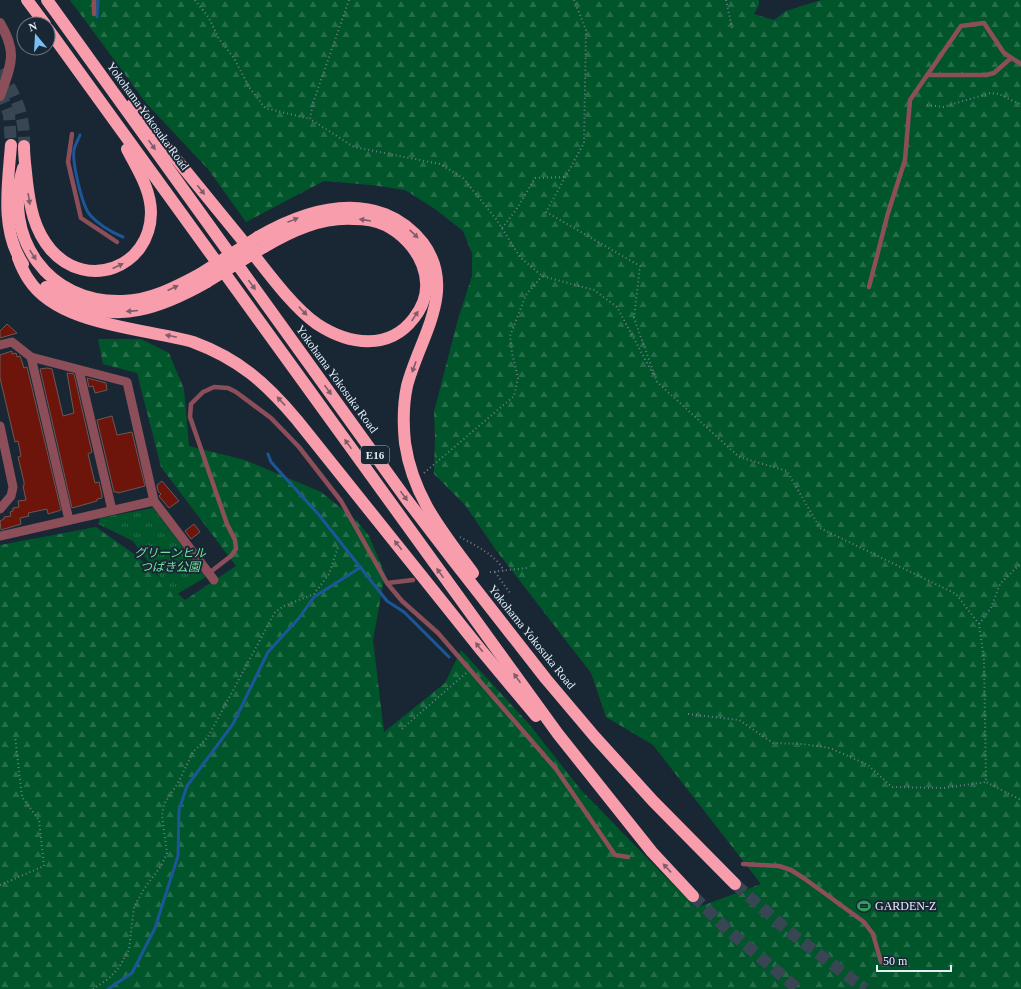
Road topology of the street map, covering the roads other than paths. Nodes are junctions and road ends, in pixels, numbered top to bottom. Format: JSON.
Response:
{"nodes":[{"id":1,"x":26,"y":0,"type":"edge"},
{"id":2,"x":47,"y":0,"type":"edge"},
{"id":3,"x":94,"y":0,"type":"edge"},
{"id":4,"x":94,"y":14,"type":"dead end"},
{"id":5,"x":37,"y":16,"type":"edge"},
{"id":6,"x":61,"y":19,"type":"junction"},
{"id":7,"x":0,"y":23,"type":"edge"},
{"id":8,"x":56,"y":40,"type":"edge"},
{"id":9,"x":56,"y":45,"type":"edge"},
{"id":10,"x":1011,"y":58,"type":"junction"},
{"id":11,"x":1021,"y":64,"type":"edge"},
{"id":12,"x":927,"y":75,"type":"junction"},
{"id":13,"x":0,"y":96,"type":"edge"},
{"id":14,"x":72,"y":134,"type":"dead end"},
{"id":15,"x":11,"y":145,"type":"tunnel mouth"},
{"id":16,"x":24,"y":146,"type":"tunnel mouth"},
{"id":17,"x":24,"y":164,"type":"junction"},
{"id":18,"x":117,"y":242,"type":"dead end"},
{"id":19,"x":261,"y":242,"type":"junction"},
{"id":20,"x":18,"y":258,"type":"junction"},
{"id":21,"x":203,"y":278,"type":"junction"},
{"id":22,"x":868,"y":287,"type":"dead end"},
{"id":23,"x":0,"y":344,"type":"edge"},
{"id":24,"x":31,"y":357,"type":"junction"},
{"id":25,"x":79,"y":370,"type":"junction"},
{"id":26,"x":0,"y":426,"type":"edge"},
{"id":27,"x":154,"y":501,"type":"junction"},
{"id":28,"x":0,"y":509,"type":"edge"},
{"id":29,"x":112,"y":510,"type":"junction"},
{"id":30,"x":69,"y":520,"type":"junction"},
{"id":31,"x":0,"y":536,"type":"edge"},
{"id":32,"x":211,"y":577,"type":"joint"},
{"id":33,"x":413,"y":580,"type":"dead end"},
{"id":34,"x":387,"y":583,"type":"junction"},
{"id":35,"x":595,"y":737,"type":"junction"},
{"id":36,"x":613,"y":804,"type":"junction"},
{"id":37,"x":628,"y":857,"type":"dead end"},
{"id":38,"x":743,"y":864,"type":"dead end"},
{"id":39,"x":735,"y":884,"type":"tunnel mouth"},
{"id":40,"x":693,"y":896,"type":"tunnel mouth"},
{"id":41,"x":882,"y":962,"type":"dead end"}],
"edges":[{"from":1,"to":5,"type":"highway"},
{"from":2,"to":6,"type":"highway","name":"Yokohama Yokosuka Road","number":"E16"},
{"from":3,"to":4,"type":"lane"},
{"from":6,"to":19,"type":"highway","one_way":true},
{"from":6,"to":35,"type":"highway","name":"Yokohama Yokosuka Road","number":"E16","one_way":true},
{"from":7,"to":13,"type":"street"},
{"from":36,"to":8,"type":"highway","number":"E16","one_way":true},
{"from":17,"to":9,"type":"highway","one_way":true},
{"from":10,"to":11,"type":"lane"},
{"from":10,"to":12,"type":"lane"},
{"from":10,"to":12,"type":"lane"},
{"from":12,"to":22,"type":"lane"},
{"from":14,"to":18,"type":"lane"},
{"from":15,"to":20,"type":"highway"},
{"from":16,"to":17,"type":"highway"},
{"from":17,"to":21,"type":"highway","one_way":true},
{"from":19,"to":21,"type":"highway","bridge":true},
{"from":19,"to":35,"type":"highway","one_way":true},
{"from":21,"to":20,"type":"highway","one_way":true},
{"from":36,"to":20,"type":"highway","one_way":true},
{"from":23,"to":24,"type":"street"},
{"from":24,"to":25,"type":"street"},
{"from":24,"to":30,"type":"street"},
{"from":25,"to":27,"type":"street"},
{"from":25,"to":29,"type":"street"},
{"from":26,"to":28,"type":"street"},
{"from":27,"to":29,"type":"street"},
{"from":27,"to":32,"type":"street"},
{"from":29,"to":30,"type":"street"},
{"from":30,"to":31,"type":"street"},
{"from":32,"to":34,"type":"lane"},
{"from":33,"to":34,"type":"lane"},
{"from":34,"to":37,"type":"lane"},
{"from":35,"to":39,"type":"highway","name":"Yokohama Yokosuka Road","number":"E16"},
{"from":40,"to":36,"type":"highway","number":"E16","one_way":true},
{"from":38,"to":41,"type":"lane"}]}
